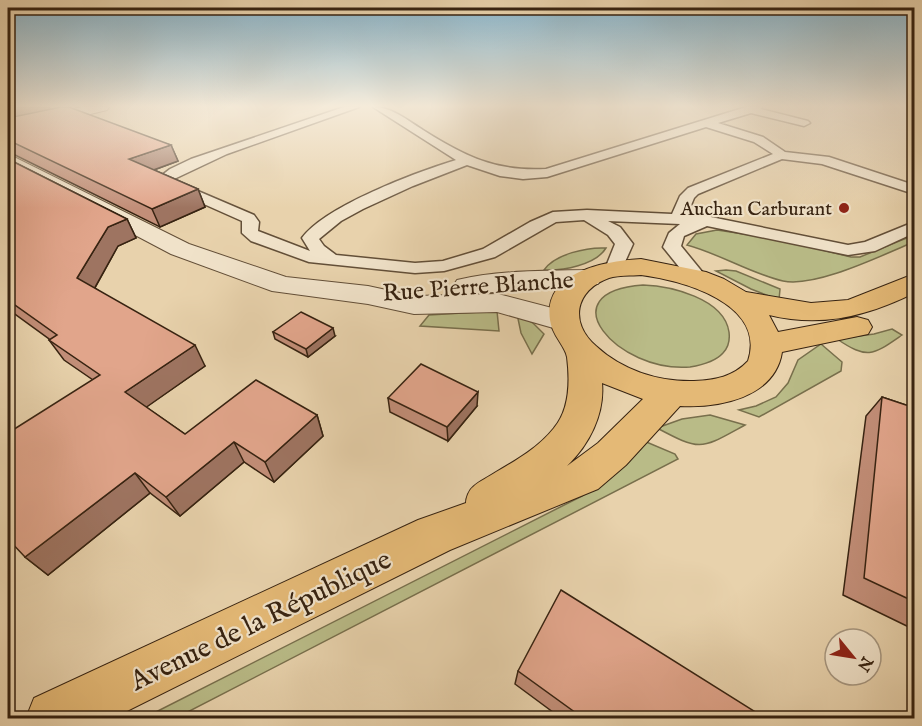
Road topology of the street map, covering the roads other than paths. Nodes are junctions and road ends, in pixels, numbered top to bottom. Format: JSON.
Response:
{"nodes":[{"id":1,"x":256,"y":141,"type":"edge"},
{"id":2,"x":434,"y":141,"type":"edge"},
{"id":3,"x":647,"y":141,"type":"edge"},
{"id":4,"x":759,"y":141,"type":"edge"},
{"id":5,"x":781,"y":155,"type":"junction"},
{"id":6,"x":8,"y":160,"type":"edge"},
{"id":7,"x":467,"y":161,"type":"junction"},
{"id":8,"x":915,"y":190,"type":"edge"},
{"id":9,"x":586,"y":215,"type":"junction"},
{"id":10,"x":678,"y":218,"type":"junction"},
{"id":11,"x":706,"y":221,"type":"junction"},
{"id":12,"x":915,"y":227,"type":"edge"},
{"id":13,"x":331,"y":260,"type":"junction"},
{"id":14,"x":601,"y":273,"type":"junction"},
{"id":15,"x":699,"y":279,"type":"junction"},
{"id":16,"x":915,"y":282,"type":"edge"},
{"id":17,"x":368,"y":295,"type":"junction"},
{"id":18,"x":735,"y":298,"type":"junction"},
{"id":19,"x":915,"y":305,"type":"edge"},
{"id":20,"x":574,"y":337,"type":"junction"},
{"id":21,"x":767,"y":345,"type":"junction"},
{"id":22,"x":671,"y":393,"type":"junction"},
{"id":23,"x":434,"y":535,"type":"junction"},
{"id":24,"x":54,"y":718,"type":"edge"}],
"edges":[{"from":1,"to":13,"type":"lane"},
{"from":2,"to":7,"type":"lane"},
{"from":3,"to":7,"type":"lane"},
{"from":4,"to":5,"type":"lane"},
{"from":5,"to":8,"type":"lane"},
{"from":5,"to":10,"type":"lane"},
{"from":6,"to":17,"type":"street","name":"Rue Pierre Blanche"},
{"from":7,"to":13,"type":"lane"},
{"from":9,"to":10,"type":"lane"},
{"from":9,"to":13,"type":"lane"},
{"from":9,"to":14,"type":"lane"},
{"from":10,"to":11,"type":"lane"},
{"from":11,"to":12,"type":"lane"},
{"from":11,"to":15,"type":"lane"},
{"from":14,"to":15,"type":"main road"},
{"from":14,"to":17,"type":"street","name":"Rue Pierre Blanche"},
{"from":14,"to":20,"type":"main road"},
{"from":15,"to":18,"type":"main road"},
{"from":16,"to":18,"type":"main road"},
{"from":17,"to":20,"type":"street","name":"Rue Pierre Blanche"},
{"from":18,"to":21,"type":"main road"},
{"from":19,"to":21,"type":"main road"},
{"from":20,"to":22,"type":"main road"},
{"from":20,"to":23,"type":"main road","name":"Avenue de la République"},
{"from":21,"to":22,"type":"main road"},
{"from":22,"to":23,"type":"main road","name":"Avenue de la République"},
{"from":23,"to":24,"type":"main road","name":"Avenue de la République"}]}
